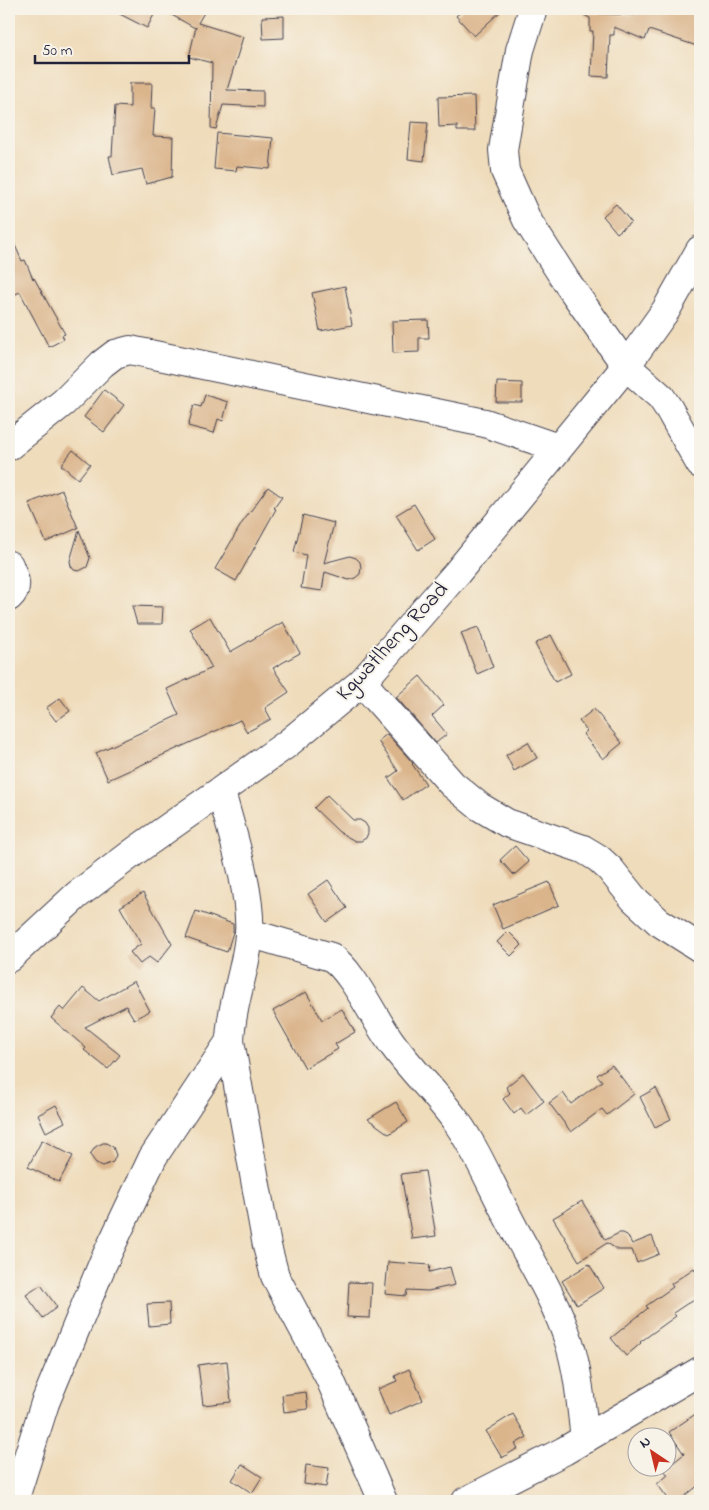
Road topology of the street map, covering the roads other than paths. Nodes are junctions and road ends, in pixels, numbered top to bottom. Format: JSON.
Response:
{"nodes":[{"id":1,"x":533,"y":9,"type":"edge"},
{"id":2,"x":700,"y":250,"type":"edge"},
{"id":3,"x":626,"y":366,"type":"junction"},
{"id":4,"x":9,"y":446,"type":"edge"},
{"id":5,"x":558,"y":448,"type":"junction"},
{"id":6,"x":700,"y":464,"type":"edge"},
{"id":7,"x":9,"y":565,"type":"edge"},
{"id":8,"x":9,"y":597,"type":"edge"},
{"id":9,"x":362,"y":682,"type":"junction"},
{"id":10,"x":221,"y":792,"type":"junction"},
{"id":11,"x":249,"y":933,"type":"junction"},
{"id":12,"x":700,"y":948,"type":"edge"},
{"id":13,"x":9,"y":958,"type":"edge"},
{"id":14,"x":230,"y":1041,"type":"junction"},
{"id":15,"x":700,"y":1371,"type":"edge"},
{"id":16,"x":585,"y":1439,"type":"junction"},
{"id":17,"x":14,"y":1501,"type":"edge"},
{"id":18,"x":383,"y":1501,"type":"edge"},
{"id":19,"x":466,"y":1501,"type":"edge"}],
"edges":[{"from":1,"to":3,"type":"street"},
{"from":2,"to":3,"type":"street","name":"Kgwatlheng Road"},
{"from":3,"to":5,"type":"street","name":"Kgwatlheng Road"},
{"from":3,"to":6,"type":"street"},
{"from":4,"to":5,"type":"street"},
{"from":5,"to":9,"type":"street","name":"Kgwatlheng Road"},
{"from":7,"to":8,"type":"street"},
{"from":9,"to":10,"type":"street","name":"Kgwatlheng Road"},
{"from":9,"to":12,"type":"street"},
{"from":10,"to":11,"type":"street"},
{"from":10,"to":13,"type":"street","name":"Kgwatlheng Road"},
{"from":11,"to":14,"type":"street"},
{"from":11,"to":16,"type":"street"},
{"from":14,"to":17,"type":"street"},
{"from":14,"to":18,"type":"street"},
{"from":15,"to":16,"type":"street"},
{"from":16,"to":19,"type":"street"}]}
